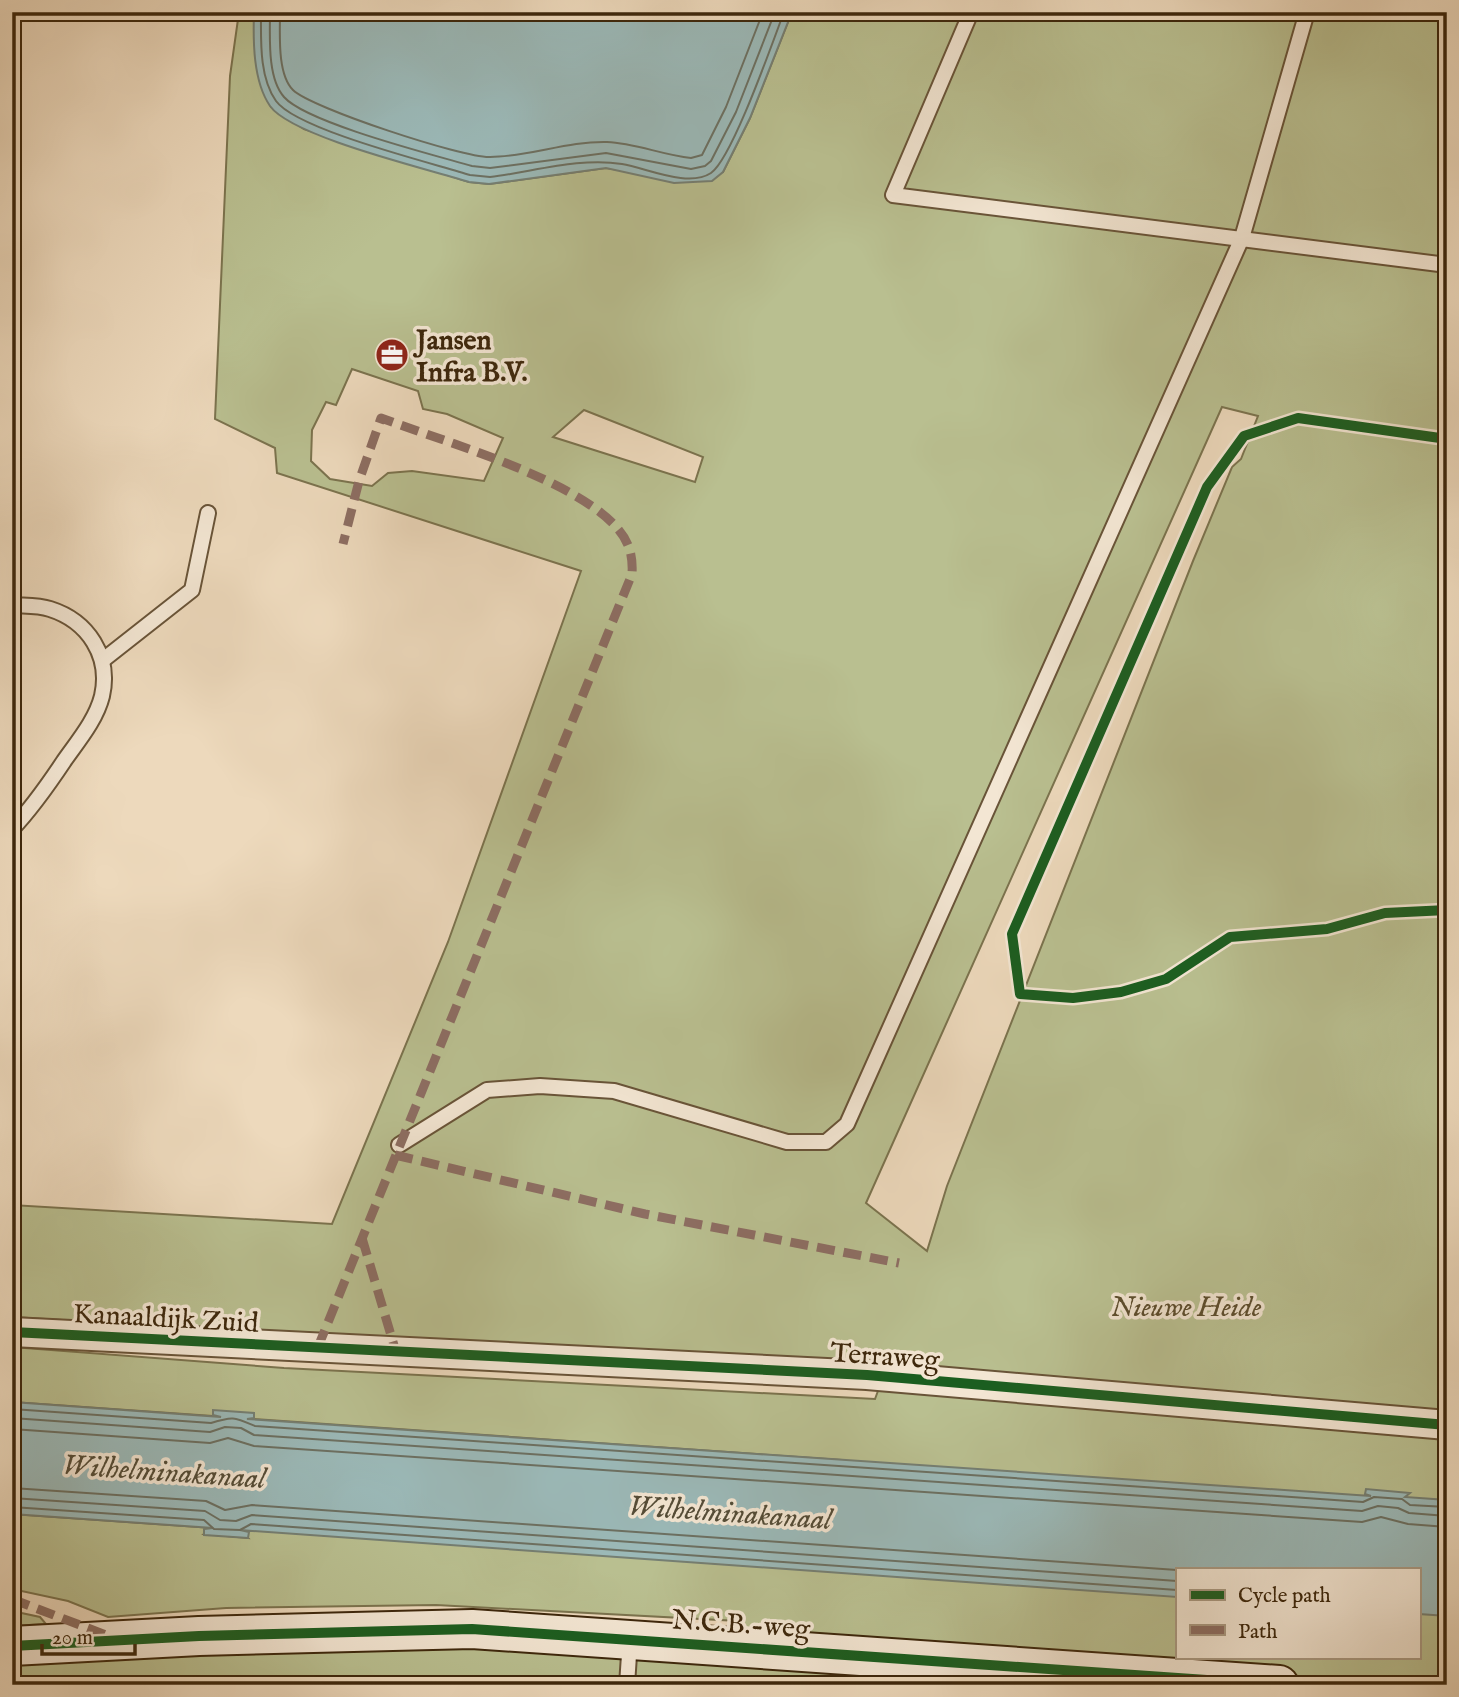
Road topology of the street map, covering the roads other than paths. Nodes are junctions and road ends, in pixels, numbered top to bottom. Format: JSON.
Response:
{"nodes":[{"id":1,"x":971,"y":12,"type":"edge"},
{"id":2,"x":1307,"y":12,"type":"edge"},
{"id":3,"x":1242,"y":238,"type":"junction"},
{"id":4,"x":1447,"y":265,"type":"edge"},
{"id":5,"x":208,"y":513,"type":"dead end"},
{"id":6,"x":12,"y":605,"type":"edge"},
{"id":7,"x":103,"y":660,"type":"junction"},
{"id":8,"x":12,"y":829,"type":"edge"},
{"id":9,"x":399,"y":1145,"type":"dead end"},
{"id":10,"x":12,"y":1332,"type":"edge"},
{"id":11,"x":318,"y":1347,"type":"joint"},
{"id":12,"x":1447,"y":1425,"type":"edge"},
{"id":13,"x":630,"y":1638,"type":"junction"},
{"id":14,"x":12,"y":1646,"type":"edge"},
{"id":15,"x":627,"y":1685,"type":"edge"},
{"id":16,"x":1279,"y":1685,"type":"edge"}],
"edges":[{"from":1,"to":3,"type":"lane"},
{"from":2,"to":3,"type":"lane"},
{"from":3,"to":4,"type":"lane"},
{"from":3,"to":9,"type":"lane"},
{"from":5,"to":7,"type":"lane"},
{"from":6,"to":7,"type":"lane"},
{"from":7,"to":8,"type":"lane"},
{"from":10,"to":11,"type":"street","name":"Kanaaldijk Zuid"},
{"from":11,"to":12,"type":"street","name":"Terraweg"},
{"from":13,"to":14,"type":"street","name":"N.C.B.-weg"},
{"from":13,"to":15,"type":"lane"},
{"from":13,"to":16,"type":"street","name":"N.C.B.-weg"}]}
